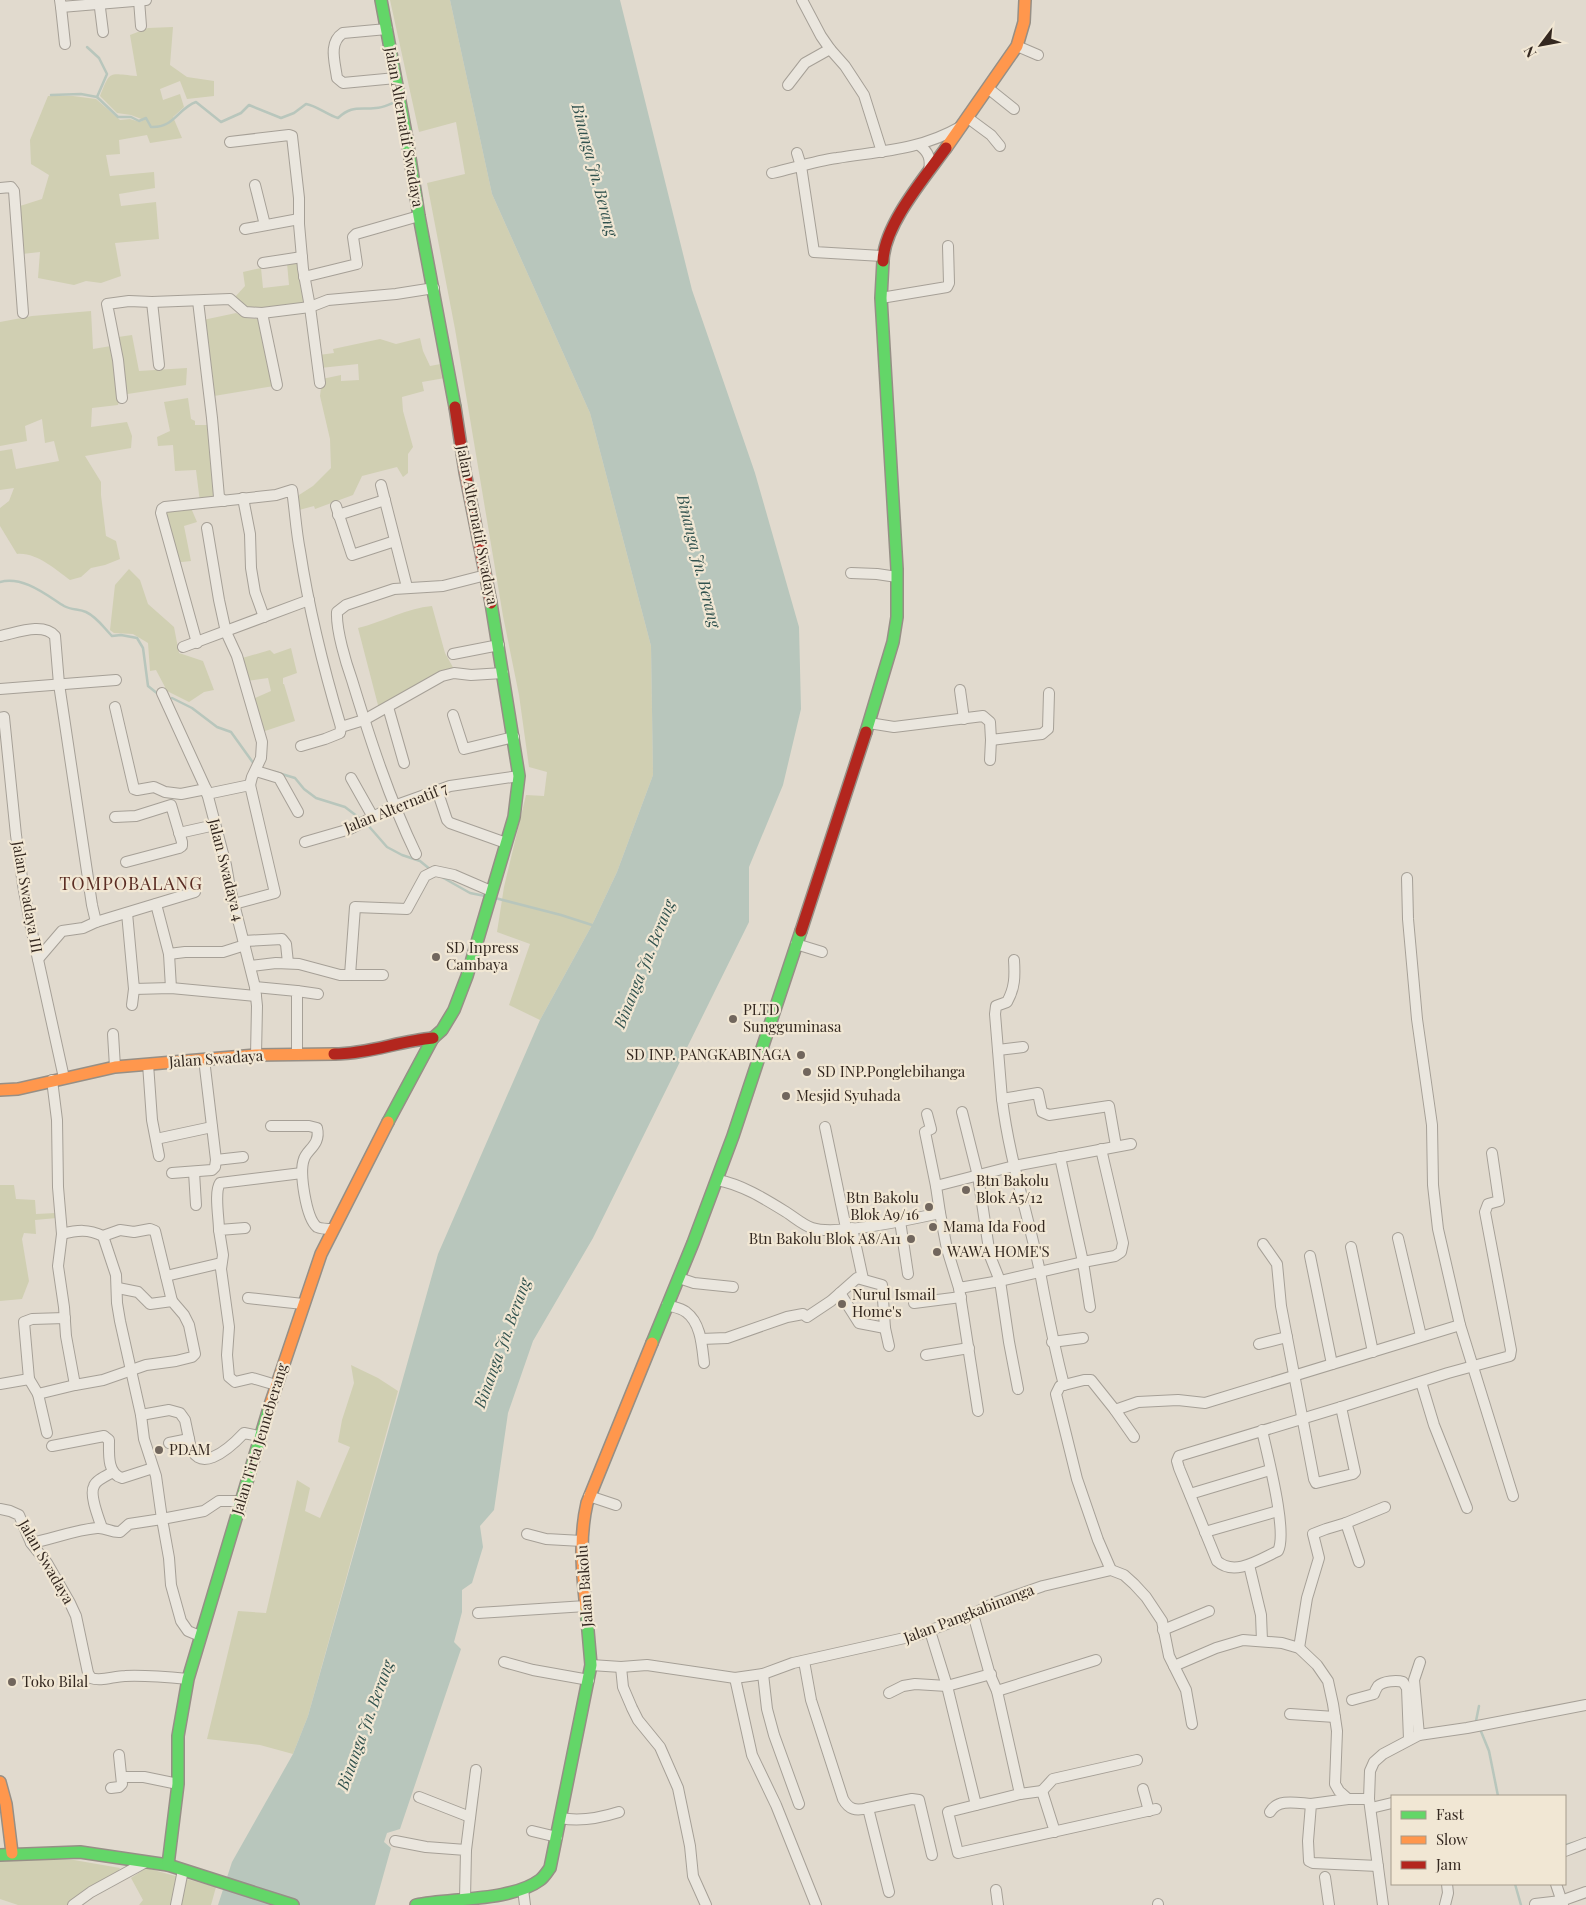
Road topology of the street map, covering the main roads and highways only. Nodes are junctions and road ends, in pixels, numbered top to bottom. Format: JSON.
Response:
{"nodes":[{"id":1,"x":381,"y":0,"type":"edge"},
{"id":2,"x":1025,"y":0,"type":"edge"},
{"id":3,"x":433,"y":1038,"type":"junction"},
{"id":4,"x":0,"y":1090,"type":"edge"},
{"id":5,"x":0,"y":1782,"type":"edge"},
{"id":6,"x":12,"y":1853,"type":"junction"},
{"id":7,"x":0,"y":1855,"type":"edge"},
{"id":8,"x":168,"y":1865,"type":"junction"},
{"id":9,"x":524,"y":1896,"type":"edge"},
{"id":10,"x":292,"y":1905,"type":"edge"},
{"id":11,"x":416,"y":1905,"type":"edge"}],
"edges":[{"from":1,"to":3,"type":"main road","name":"Jalan Alternatif Swadaya"},
{"from":2,"to":9,"type":"main road","name":"Jalan Bakolu"},
{"from":3,"to":4,"type":"main road","name":"Jalan Swadaya"},
{"from":3,"to":8,"type":"main road","name":"Jalan Tirta Jenneberang"},
{"from":5,"to":6,"type":"main road"},
{"from":6,"to":7,"type":"main road"},
{"from":6,"to":8,"type":"main road"},
{"from":8,"to":10,"type":"main road"},
{"from":9,"to":11,"type":"main road","name":"Jalan Bakolu"}]}
